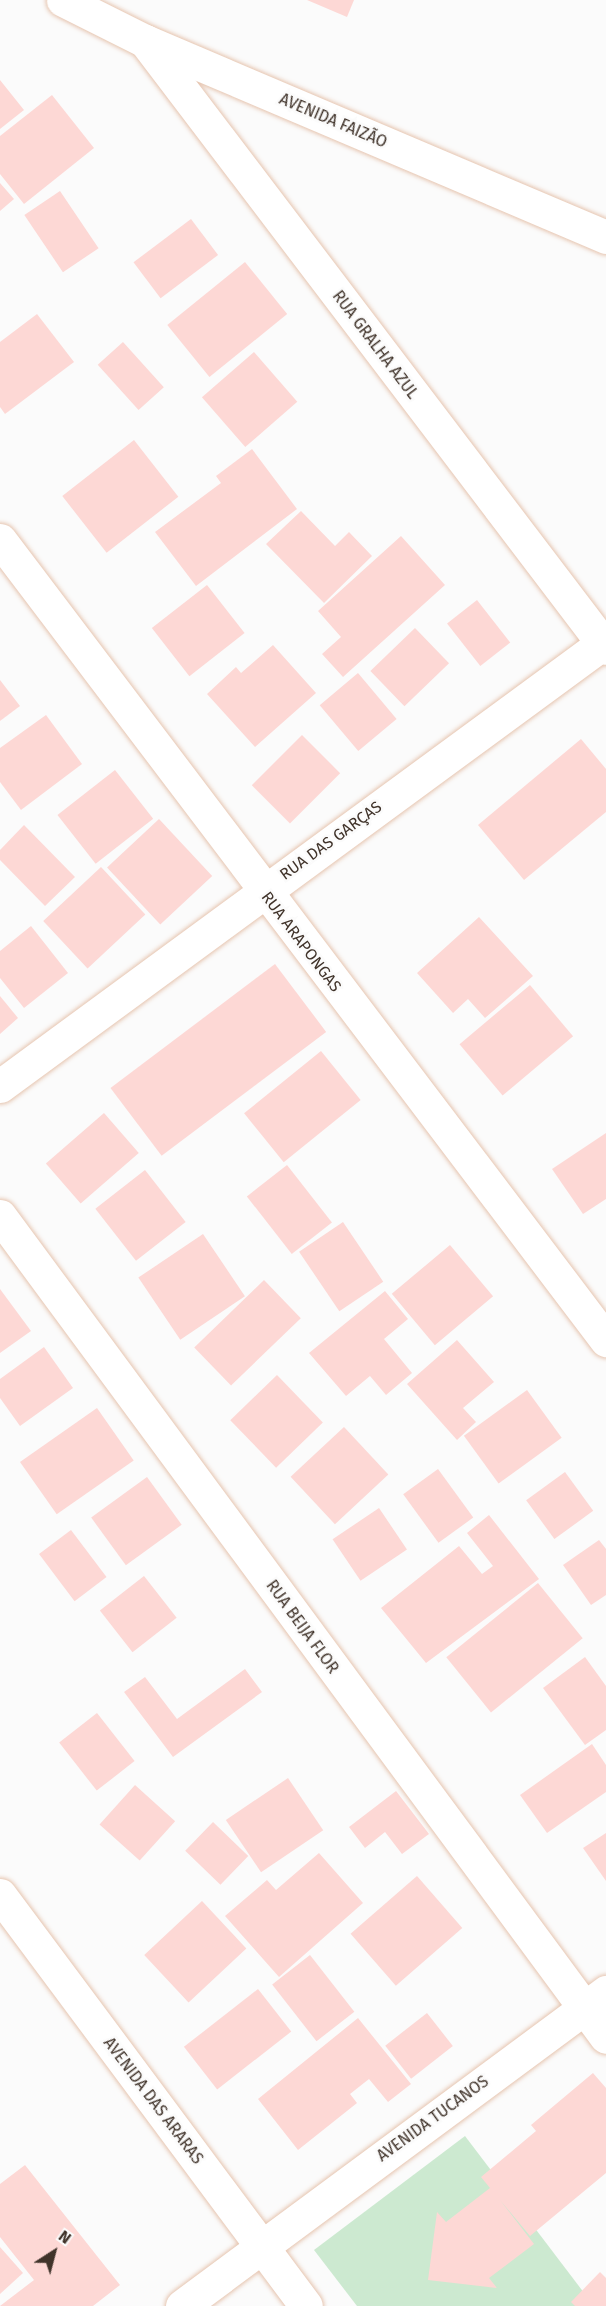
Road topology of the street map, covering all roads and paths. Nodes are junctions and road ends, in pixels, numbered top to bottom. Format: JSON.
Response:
{"nodes":[{"id":1,"x":63,"y":0,"type":"edge"},
{"id":2,"x":145,"y":41,"type":"junction"},
{"id":3,"x":606,"y":237,"type":"edge"},
{"id":4,"x":0,"y":540,"type":"edge"},
{"id":5,"x":605,"y":644,"type":"edge"},
{"id":6,"x":262,"y":891,"type":"junction"},
{"id":7,"x":0,"y":1086,"type":"edge"},
{"id":8,"x":0,"y":1216,"type":"edge"},
{"id":9,"x":606,"y":1340,"type":"edge"},
{"id":10,"x":0,"y":1895,"type":"edge"},
{"id":11,"x":595,"y":2000,"type":"edge"},
{"id":12,"x":606,"y":2037,"type":"edge"},
{"id":13,"x":261,"y":2246,"type":"junction"},
{"id":14,"x":182,"y":2306,"type":"edge"},
{"id":15,"x":306,"y":2306,"type":"edge"}],
"edges":[{"from":1,"to":2,"type":"street","name":"AVENIDA FAIZÃO"},
{"from":2,"to":3,"type":"street","name":"AVENIDA FAIZÃO"},
{"from":2,"to":5,"type":"street","name":"RUA GRALHA AZUL"},
{"from":4,"to":6,"type":"street","name":"RUA ARAPONGAS"},
{"from":5,"to":6,"type":"street","name":"RUA DAS GARÇAS"},
{"from":6,"to":7,"type":"street","name":"RUA DAS GARÇAS"},
{"from":6,"to":9,"type":"street","name":"RUA ARAPONGAS"},
{"from":8,"to":11,"type":"street","name":"RUA BEIJA FLOR"},
{"from":10,"to":13,"type":"street","name":"AVENIDA DAS ARARAS"},
{"from":11,"to":12,"type":"street","name":"RUA BEIJA FLOR"},
{"from":11,"to":13,"type":"street","name":"AVENIDA TUCANOS"},
{"from":13,"to":14,"type":"street","name":"AVENIDA TUCANOS"},
{"from":13,"to":15,"type":"street","name":"AVENIDA DAS ARARAS"}]}
